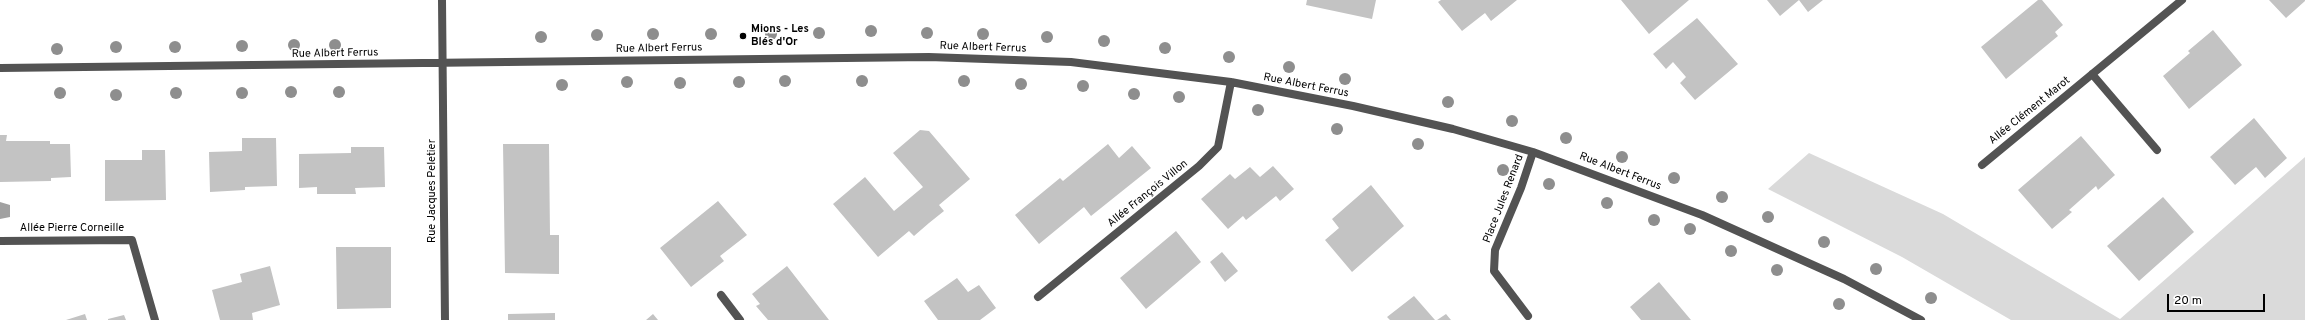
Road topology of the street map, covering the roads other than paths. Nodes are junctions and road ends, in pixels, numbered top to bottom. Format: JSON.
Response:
{"nodes":[{"id":1,"x":442,"y":0,"type":"edge"},
{"id":2,"x":2182,"y":0,"type":"edge"},
{"id":3,"x":443,"y":62,"type":"junction"},
{"id":4,"x":0,"y":68,"type":"edge"},
{"id":5,"x":2092,"y":74,"type":"junction"},
{"id":6,"x":1231,"y":82,"type":"junction"},
{"id":7,"x":2157,"y":150,"type":"dead end"},
{"id":8,"x":1533,"y":152,"type":"junction"},
{"id":9,"x":1982,"y":165,"type":"dead end"},
{"id":10,"x":0,"y":241,"type":"edge"},
{"id":11,"x":721,"y":295,"type":"dead end"},
{"id":12,"x":1038,"y":297,"type":"dead end"},
{"id":13,"x":1528,"y":316,"type":"dead end"},
{"id":14,"x":155,"y":320,"type":"edge"},
{"id":15,"x":445,"y":320,"type":"edge"},
{"id":16,"x":740,"y":320,"type":"edge"},
{"id":17,"x":1921,"y":320,"type":"edge"}],
"edges":[{"from":1,"to":3,"type":"street","name":"Rue Jacques Peletier"},
{"from":2,"to":5,"type":"street","name":"Allée Clément Marot"},
{"from":3,"to":4,"type":"street","name":"Rue Albert Ferrus"},
{"from":3,"to":6,"type":"street","name":"Rue Albert Ferrus"},
{"from":3,"to":15,"type":"street","name":"Rue Jacques Peletier"},
{"from":5,"to":7,"type":"street"},
{"from":5,"to":9,"type":"street","name":"Allée Clément Marot"},
{"from":6,"to":8,"type":"street","name":"Rue Albert Ferrus"},
{"from":6,"to":12,"type":"street","name":"Allée François Villon"},
{"from":8,"to":13,"type":"street","name":"Place Jules Renard"},
{"from":8,"to":17,"type":"street","name":"Rue Albert Ferrus"},
{"from":10,"to":14,"type":"street","name":"Allée Pierre Corneille"},
{"from":11,"to":16,"type":"street"}]}
